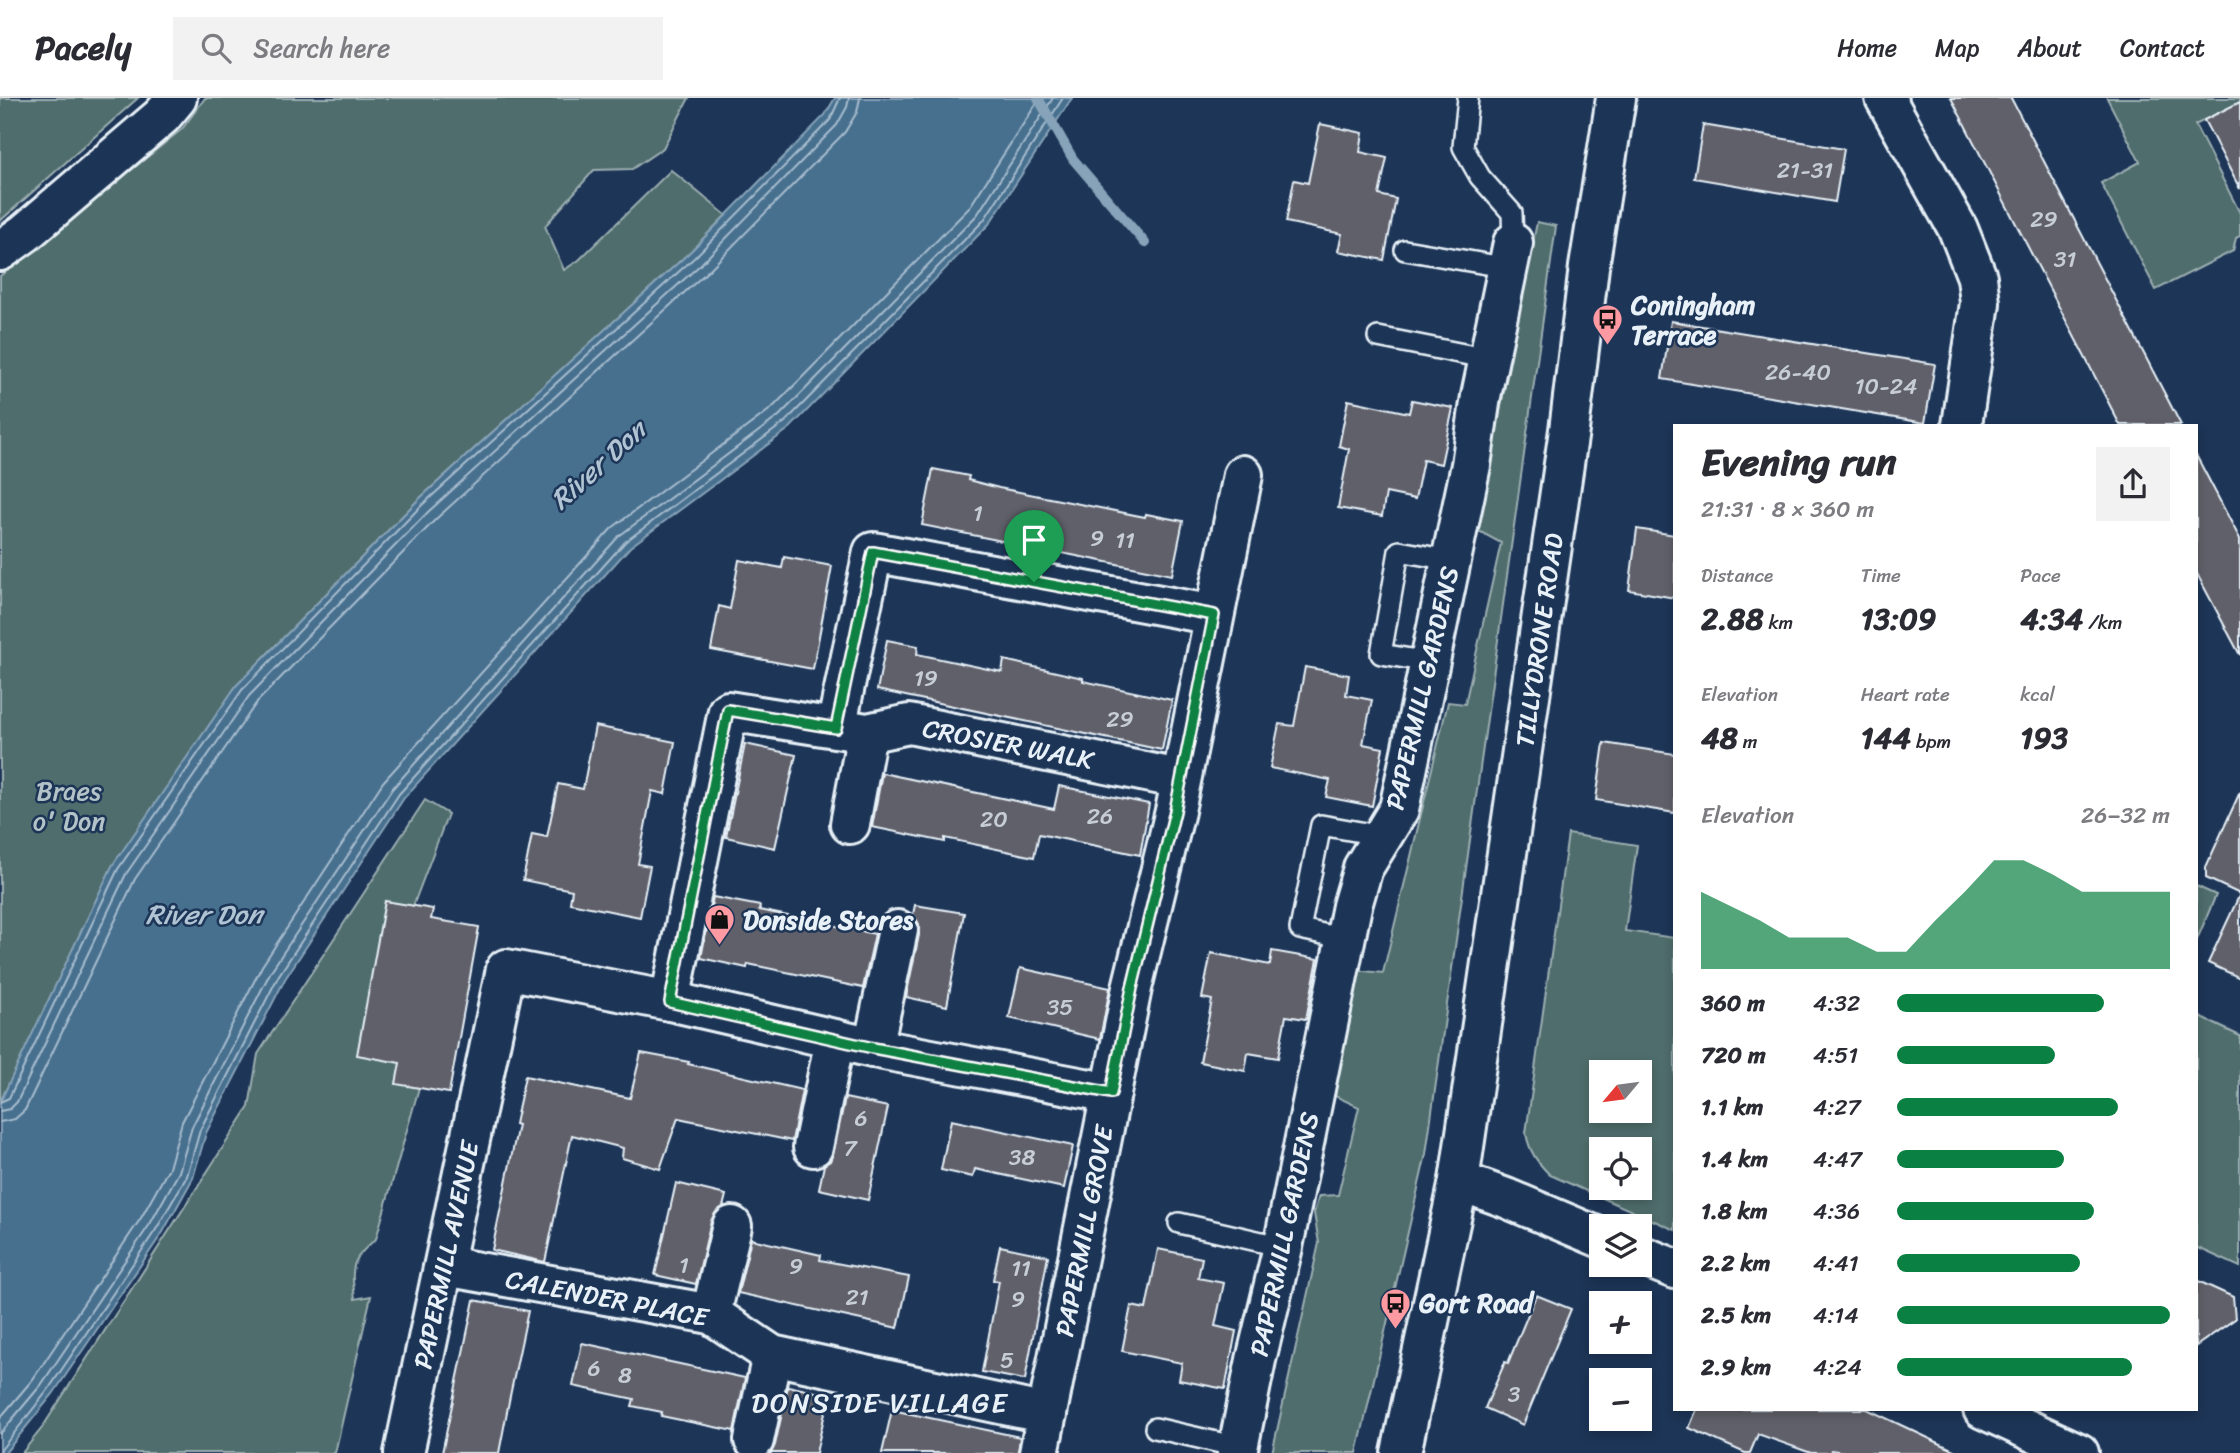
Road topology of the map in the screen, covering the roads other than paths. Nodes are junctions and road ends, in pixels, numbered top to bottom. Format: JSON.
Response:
{"nodes":[{"id":1,"x":177,"y":98,"type":"edge"},
{"id":2,"x":1468,"y":98,"type":"edge"},
{"id":3,"x":1616,"y":98,"type":"edge"},
{"id":4,"x":1885,"y":98,"type":"edge"},
{"id":5,"x":1405,"y":250,"type":"dead end"},
{"id":6,"x":0,"y":251,"type":"edge"},
{"id":7,"x":1511,"y":256,"type":"junction"},
{"id":8,"x":1378,"y":337,"type":"dead end"},
{"id":9,"x":1489,"y":359,"type":"junction"},
{"id":10,"x":1962,"y":424,"type":"edge"},
{"id":11,"x":1243,"y":475,"type":"dead end"},
{"id":12,"x":1450,"y":560,"type":"junction"},
{"id":13,"x":1214,"y":615,"type":"junction"},
{"id":14,"x":1429,"y":662,"type":"junction"},
{"id":15,"x":851,"y":731,"type":"junction"},
{"id":16,"x":1180,"y":779,"type":"junction"},
{"id":17,"x":850,"y":824,"type":"dead end"},
{"id":18,"x":1383,"y":836,"type":"junction"},
{"id":19,"x":898,"y":930,"type":"dead end"},
{"id":20,"x":1346,"y":939,"type":"junction"},
{"id":21,"x":670,"y":1002,"type":"junction"},
{"id":22,"x":835,"y":1039,"type":"junction"},
{"id":23,"x":873,"y":1048,"type":"junction"},
{"id":24,"x":1111,"y":1093,"type":"junction"},
{"id":25,"x":813,"y":1147,"type":"dead end"},
{"id":26,"x":1459,"y":1181,"type":"junction"},
{"id":27,"x":1179,"y":1223,"type":"dead end"},
{"id":28,"x":732,"y":1226,"type":"dead end"},
{"id":29,"x":1589,"y":1233,"type":"edge"},
{"id":30,"x":1283,"y":1247,"type":"junction"},
{"id":31,"x":1652,"y":1260,"type":"edge"},
{"id":32,"x":444,"y":1266,"type":"junction"},
{"id":33,"x":1673,"y":1268,"type":"edge"},
{"id":34,"x":711,"y":1314,"type":"junction"},
{"id":35,"x":772,"y":1355,"type":"junction"},
{"id":36,"x":1987,"y":1411,"type":"edge"},
{"id":37,"x":1047,"y":1414,"type":"junction"},
{"id":38,"x":1155,"y":1427,"type":"dead end"},
{"id":39,"x":754,"y":1440,"type":"dead end"},
{"id":40,"x":1238,"y":1450,"type":"edge"},
{"id":41,"x":404,"y":1453,"type":"edge"},
{"id":42,"x":1040,"y":1453,"type":"edge"},
{"id":43,"x":1401,"y":1453,"type":"edge"},
{"id":44,"x":2079,"y":1453,"type":"edge"}],
"edges":[{"from":1,"to":6,"type":"street"},
{"from":2,"to":7,"type":"lane"},
{"from":3,"to":26,"type":"street","name":"TILLYDRONE ROAD"},
{"from":4,"to":10,"type":"street"},
{"from":5,"to":7,"type":"lane"},
{"from":7,"to":9,"type":"street","name":"PAPERMILL GARDENS"},
{"from":8,"to":9,"type":"lane"},
{"from":9,"to":12,"type":"street","name":"PAPERMILL GARDENS"},
{"from":11,"to":13,"type":"street","name":"PAPERMILL GROVE"},
{"from":12,"to":14,"type":"street","name":"PAPERMILL GARDENS"},
{"from":12,"to":14,"type":"lane"},
{"from":13,"to":15,"type":"street"},
{"from":13,"to":16,"type":"street","name":"PAPERMILL GROVE"},
{"from":14,"to":18,"type":"street","name":"PAPERMILL GARDENS"},
{"from":15,"to":16,"type":"street","name":"CROSIER WALK"},
{"from":15,"to":17,"type":"street"},
{"from":15,"to":21,"type":"street"},
{"from":16,"to":24,"type":"street","name":"PAPERMILL GROVE"},
{"from":18,"to":20,"type":"street","name":"PAPERMILL GARDENS"},
{"from":18,"to":20,"type":"lane"},
{"from":19,"to":23,"type":"street"},
{"from":20,"to":30,"type":"street","name":"PAPERMILL GARDENS"},
{"from":21,"to":22,"type":"street"},
{"from":21,"to":32,"type":"street","name":"PAPERMILL AVENUE"},
{"from":22,"to":23,"type":"street"},
{"from":22,"to":25,"type":"street"},
{"from":23,"to":24,"type":"street"},
{"from":24,"to":37,"type":"street","name":"PAPERMILL GROVE"},
{"from":26,"to":29,"type":"street"},
{"from":26,"to":43,"type":"street","name":"TILLYDRONE ROAD"},
{"from":27,"to":30,"type":"lane"},
{"from":28,"to":34,"type":"street"},
{"from":30,"to":40,"type":"street","name":"PAPERMILL GARDENS"},
{"from":31,"to":33,"type":"street"},
{"from":32,"to":34,"type":"street","name":"CALENDER PLACE"},
{"from":32,"to":41,"type":"street","name":"PAPERMILL AVENUE"},
{"from":34,"to":35,"type":"street","name":"CALENDER PLACE"},
{"from":35,"to":37,"type":"street","name":"CALENDER PLACE"},
{"from":35,"to":39,"type":"street"},
{"from":36,"to":44,"type":"street"},
{"from":37,"to":42,"type":"street","name":"PAPERMILL GROVE"},
{"from":38,"to":40,"type":"lane"}]}
